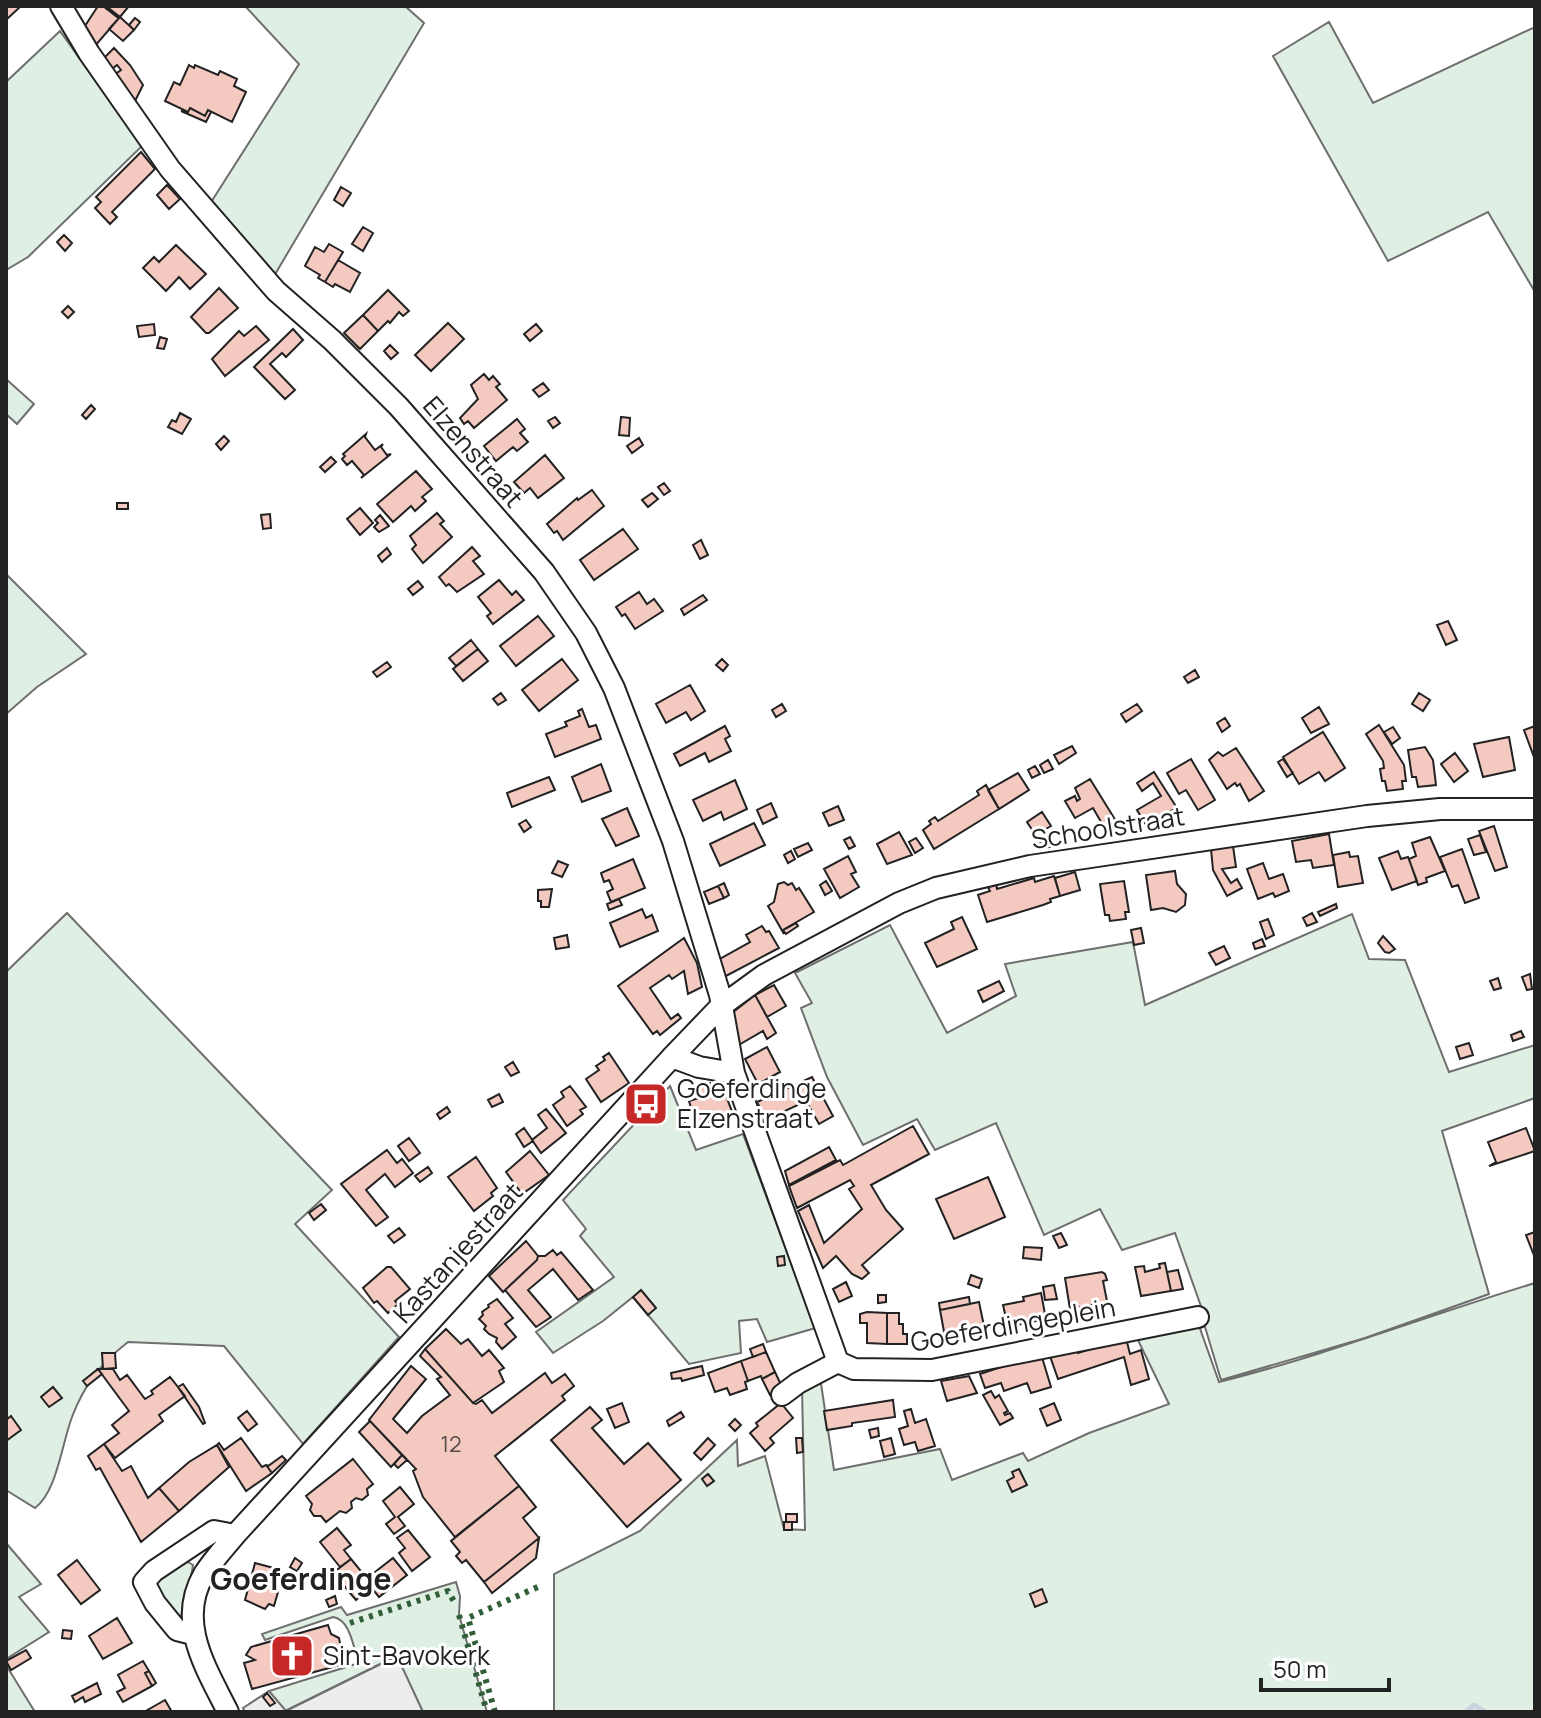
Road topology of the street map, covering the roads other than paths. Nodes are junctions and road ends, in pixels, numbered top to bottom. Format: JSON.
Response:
{"nodes":[{"id":1,"x":61,"y":6,"type":"edge"},
{"id":2,"x":1535,"y":809,"type":"edge"},
{"id":3,"x":720,"y":1007,"type":"junction"},
{"id":4,"x":672,"y":1057,"type":"junction"},
{"id":5,"x":734,"y":1073,"type":"junction"},
{"id":6,"x":1198,"y":1317,"type":"dead end"},
{"id":7,"x":838,"y":1362,"type":"junction"},
{"id":8,"x":782,"y":1395,"type":"dead end"},
{"id":9,"x":235,"y":1535,"type":"junction"},
{"id":10,"x":193,"y":1634,"type":"junction"},
{"id":11,"x":228,"y":1712,"type":"edge"}],
"edges":[{"from":1,"to":3,"type":"street","name":"Elzenstraat"},
{"from":2,"to":3,"type":"street","name":"Schoolstraat"},
{"from":3,"to":4,"type":"street","name":"Kastanjestraat"},
{"from":3,"to":5,"type":"street"},
{"from":4,"to":5,"type":"street"},
{"from":4,"to":9,"type":"street","name":"Kastanjestraat"},
{"from":5,"to":7,"type":"street"},
{"from":6,"to":7,"type":"street","name":"Goeferdingeplein"},
{"from":7,"to":8,"type":"street"},
{"from":9,"to":10,"type":"street","name":"Kastanjestraat"},
{"from":9,"to":10,"type":"street"},
{"from":10,"to":11,"type":"street","name":"Kastanjestraat"}]}
